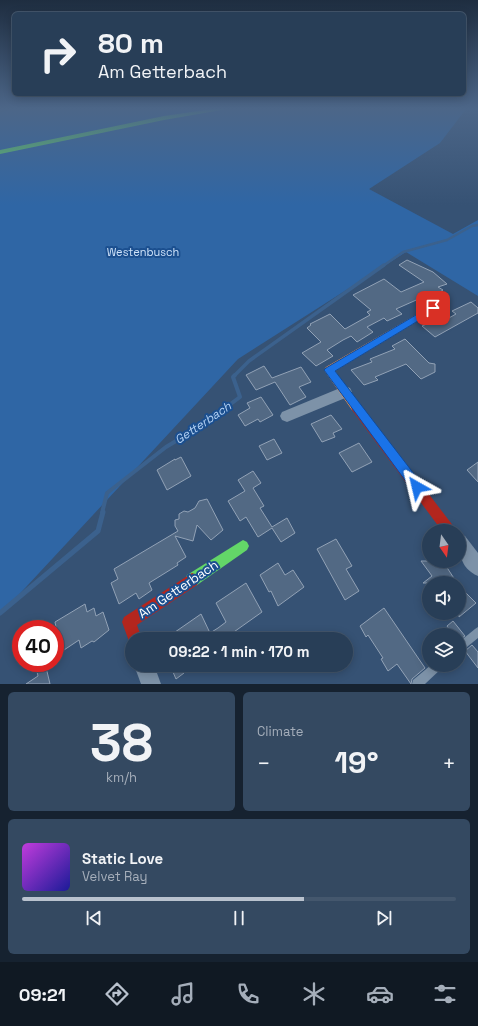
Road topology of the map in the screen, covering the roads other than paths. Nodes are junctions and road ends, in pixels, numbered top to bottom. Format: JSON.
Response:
{"nodes":[{"id":1,"x":53,"y":141,"type":"edge"},
{"id":2,"x":0,"y":152,"type":"edge"},
{"id":3,"x":433,"y":308,"type":"dead end"},
{"id":4,"x":345,"y":392,"type":"junction"},
{"id":5,"x":287,"y":416,"type":"dead end"},
{"id":6,"x":445,"y":524,"type":"edge"},
{"id":7,"x":243,"y":546,"type":"dead end"},
{"id":8,"x":466,"y":552,"type":"edge"},
{"id":9,"x":478,"y":568,"type":"edge"},
{"id":10,"x":133,"y":632,"type":"edge"},
{"id":11,"x":478,"y":632,"type":"edge"},
{"id":12,"x":466,"y":642,"type":"edge"},
{"id":13,"x":147,"y":672,"type":"edge"},
{"id":14,"x":432,"y":672,"type":"edge"},
{"id":15,"x":151,"y":684,"type":"edge"},
{"id":16,"x":417,"y":684,"type":"edge"}],
"edges":[{"from":1,"to":2,"type":"street"},
{"from":3,"to":4,"type":"street"},
{"from":4,"to":5,"type":"street"},
{"from":4,"to":6,"type":"street"},
{"from":7,"to":10,"type":"street","name":"Am Getterbach"},
{"from":8,"to":9,"type":"street"},
{"from":11,"to":12,"type":"lane"},
{"from":13,"to":15,"type":"street"},
{"from":14,"to":16,"type":"lane"}]}
